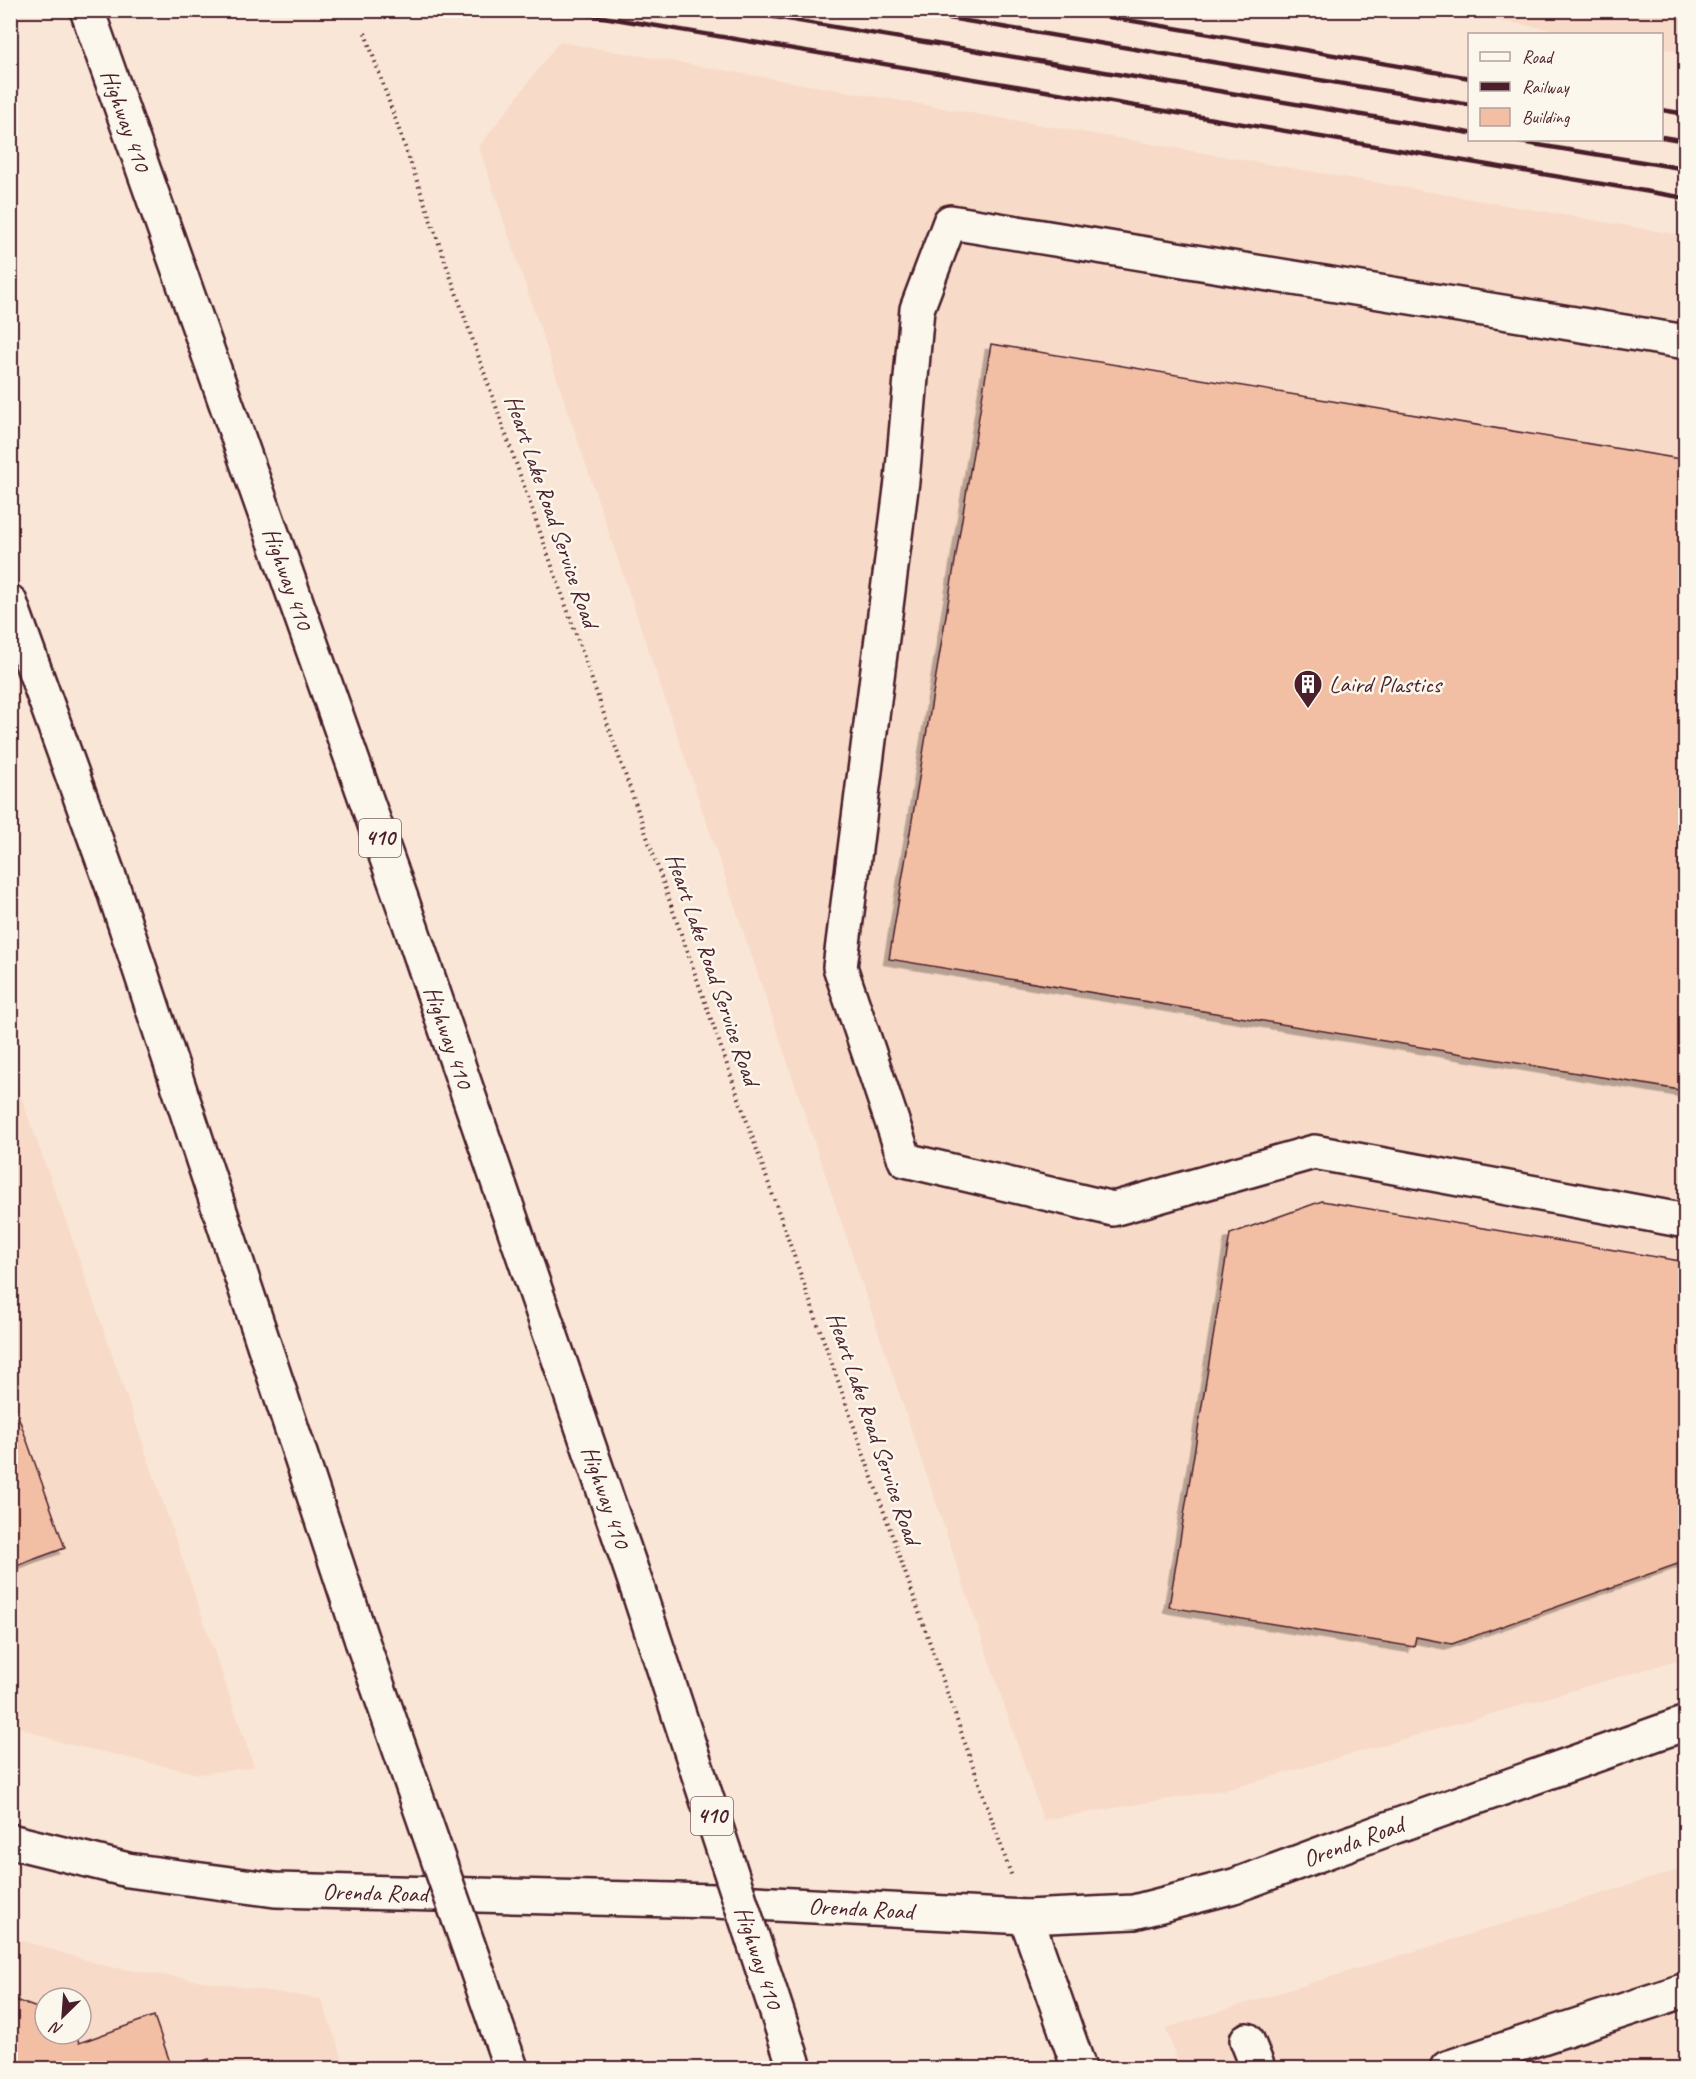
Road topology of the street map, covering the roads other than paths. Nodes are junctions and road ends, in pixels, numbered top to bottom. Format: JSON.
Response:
{"nodes":[{"id":1,"x":87,"y":10,"type":"edge"},
{"id":2,"x":1686,"y":342,"type":"edge"},
{"id":3,"x":10,"y":602,"type":"edge"},
{"id":4,"x":1686,"y":1221,"type":"edge"},
{"id":5,"x":1686,"y":1724,"type":"edge"},
{"id":6,"x":10,"y":1841,"type":"edge"},
{"id":7,"x":1026,"y":1917,"type":"junction"},
{"id":8,"x":1686,"y":1990,"type":"edge"},
{"id":9,"x":792,"y":2057,"type":"edge"},
{"id":10,"x":511,"y":2068,"type":"edge"},
{"id":11,"x":1078,"y":2068,"type":"edge"},
{"id":12,"x":1447,"y":2068,"type":"edge"}],
"edges":[{"from":1,"to":9,"type":"main road","name":"Highway 410","number":"410","bridge":true},
{"from":2,"to":4,"type":"main road"},
{"from":3,"to":10,"type":"main road","bridge":true},
{"from":5,"to":7,"type":"main road","name":"Orenda Road"},
{"from":6,"to":7,"type":"main road","name":"Orenda Road"},
{"from":7,"to":11,"type":"main road"},
{"from":8,"to":12,"type":"main road"}]}
